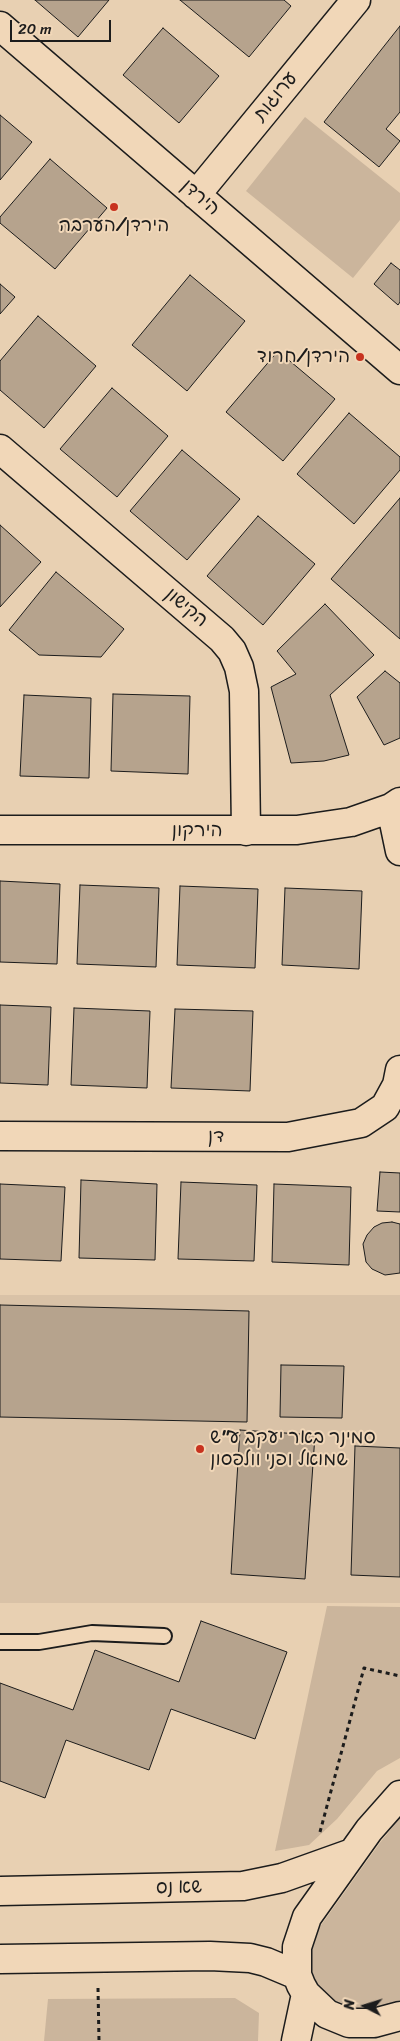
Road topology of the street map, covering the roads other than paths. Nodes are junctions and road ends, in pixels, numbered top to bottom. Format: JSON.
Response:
{"nodes":[{"id":1,"x":356,"y":0,"type":"edge"},
{"id":2,"x":0,"y":26,"type":"edge"},
{"id":3,"x":196,"y":195,"type":"junction"},
{"id":4,"x":400,"y":370,"type":"edge"},
{"id":5,"x":0,"y":450,"type":"edge"},
{"id":6,"x":395,"y":805,"type":"edge"},
{"id":7,"x":0,"y":830,"type":"edge"},
{"id":8,"x":246,"y":831,"type":"junction"},
{"id":9,"x":400,"y":851,"type":"edge"},
{"id":10,"x":400,"y":1070,"type":"edge"},
{"id":11,"x":0,"y":1136,"type":"edge"},
{"id":12,"x":164,"y":1636,"type":"dead end"},
{"id":13,"x":0,"y":1642,"type":"edge"},
{"id":14,"x":400,"y":1795,"type":"edge"},
{"id":15,"x":352,"y":1853,"type":"junction"},
{"id":16,"x":0,"y":1891,"type":"edge"},
{"id":17,"x":0,"y":1959,"type":"edge"},
{"id":18,"x":301,"y":1984,"type":"junction"},
{"id":19,"x":400,"y":2016,"type":"edge"},
{"id":20,"x":400,"y":2022,"type":"edge"},
{"id":21,"x":296,"y":2041,"type":"edge"},
{"id":22,"x":382,"y":2041,"type":"edge"}],
"edges":[{"from":1,"to":3,"type":"street","name":"ערוגות"},
{"from":2,"to":3,"type":"street","name":"הירדן"},
{"from":3,"to":4,"type":"street","name":"הירדן"},
{"from":5,"to":8,"type":"street","name":"הקישון"},
{"from":6,"to":8,"type":"street","name":"הירקון"},
{"from":6,"to":9,"type":"street"},
{"from":7,"to":8,"type":"street","name":"הירקון"},
{"from":10,"to":11,"type":"street","name":"דן"},
{"from":12,"to":13,"type":"lane"},
{"from":14,"to":15,"type":"street"},
{"from":15,"to":16,"type":"street","name":"שא נס"},
{"from":15,"to":18,"type":"street"},
{"from":17,"to":18,"type":"street"},
{"from":18,"to":19,"type":"street"},
{"from":18,"to":21,"type":"street"},
{"from":20,"to":22,"type":"street"}]}
